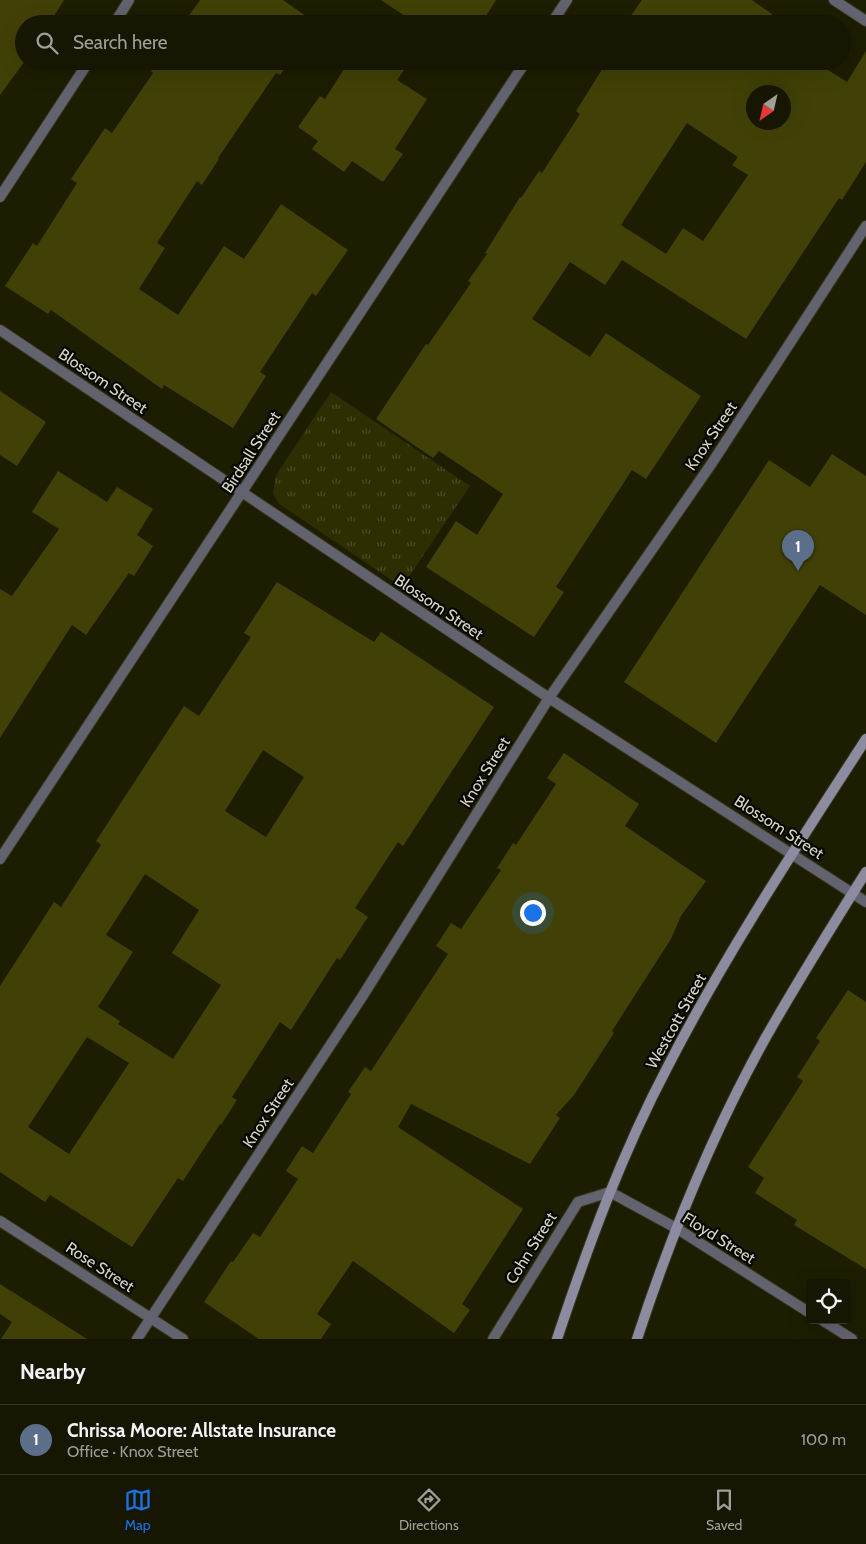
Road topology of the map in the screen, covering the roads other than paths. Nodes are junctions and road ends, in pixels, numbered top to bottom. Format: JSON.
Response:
{"nodes":[{"id":1,"x":129,"y":0,"type":"edge"},
{"id":2,"x":567,"y":0,"type":"edge"},
{"id":3,"x":834,"y":0,"type":"edge"},
{"id":4,"x":120,"y":15,"type":"edge"},
{"id":5,"x":557,"y":15,"type":"edge"},
{"id":6,"x":866,"y":20,"type":"edge"},
{"id":7,"x":83,"y":70,"type":"edge"},
{"id":8,"x":520,"y":70,"type":"edge"},
{"id":9,"x":0,"y":197,"type":"edge"},
{"id":10,"x":866,"y":226,"type":"edge"},
{"id":11,"x":0,"y":330,"type":"edge"},
{"id":12,"x":242,"y":492,"type":"junction"},
{"id":13,"x":549,"y":698,"type":"junction"},
{"id":14,"x":866,"y":739,"type":"edge"},
{"id":15,"x":792,"y":854,"type":"junction"},
{"id":16,"x":0,"y":859,"type":"edge"},
{"id":17,"x":866,"y":872,"type":"edge"},
{"id":18,"x":853,"y":893,"type":"junction"},
{"id":19,"x":866,"y":902,"type":"edge"},
{"id":20,"x":610,"y":1192,"type":"junction"},
{"id":21,"x":0,"y":1221,"type":"edge"},
{"id":22,"x":676,"y":1228,"type":"junction"},
{"id":23,"x":806,"y":1309,"type":"edge"},
{"id":24,"x":152,"y":1318,"type":"junction"},
{"id":25,"x":828,"y":1324,"type":"edge"},
{"id":26,"x":138,"y":1339,"type":"edge"},
{"id":27,"x":183,"y":1339,"type":"edge"},
{"id":28,"x":493,"y":1339,"type":"edge"},
{"id":29,"x":557,"y":1339,"type":"edge"},
{"id":30,"x":638,"y":1339,"type":"edge"},
{"id":31,"x":852,"y":1339,"type":"edge"}],
"edges":[{"from":1,"to":4,"type":"street"},
{"from":2,"to":5,"type":"street"},
{"from":3,"to":6,"type":"street"},
{"from":7,"to":9,"type":"street"},
{"from":8,"to":12,"type":"street","name":"Birdsall Street"},
{"from":10,"to":13,"type":"street","name":"Knox Street"},
{"from":11,"to":12,"type":"street","name":"Blossom Street"},
{"from":12,"to":13,"type":"street","name":"Blossom Street"},
{"from":12,"to":16,"type":"street","name":"Birdsall Street"},
{"from":13,"to":15,"type":"street","name":"Blossom Street"},
{"from":13,"to":24,"type":"street","name":"Knox Street"},
{"from":14,"to":15,"type":"main road","name":"Westcott Street"},
{"from":15,"to":18,"type":"street","name":"Blossom Street"},
{"from":15,"to":20,"type":"main road","name":"Westcott Street"},
{"from":17,"to":18,"type":"main road"},
{"from":18,"to":19,"type":"street","name":"Blossom Street"},
{"from":18,"to":22,"type":"main road"},
{"from":20,"to":22,"type":"street","name":"Floyd Street"},
{"from":20,"to":28,"type":"street","name":"Cohn Street"},
{"from":20,"to":29,"type":"main road","name":"Westcott Street"},
{"from":21,"to":24,"type":"street","name":"Rose Street"},
{"from":22,"to":23,"type":"street","name":"Floyd Street"},
{"from":22,"to":30,"type":"main road"},
{"from":24,"to":26,"type":"street","name":"Knox Street"},
{"from":24,"to":27,"type":"street","name":"Rose Street"},
{"from":25,"to":31,"type":"street"}]}
